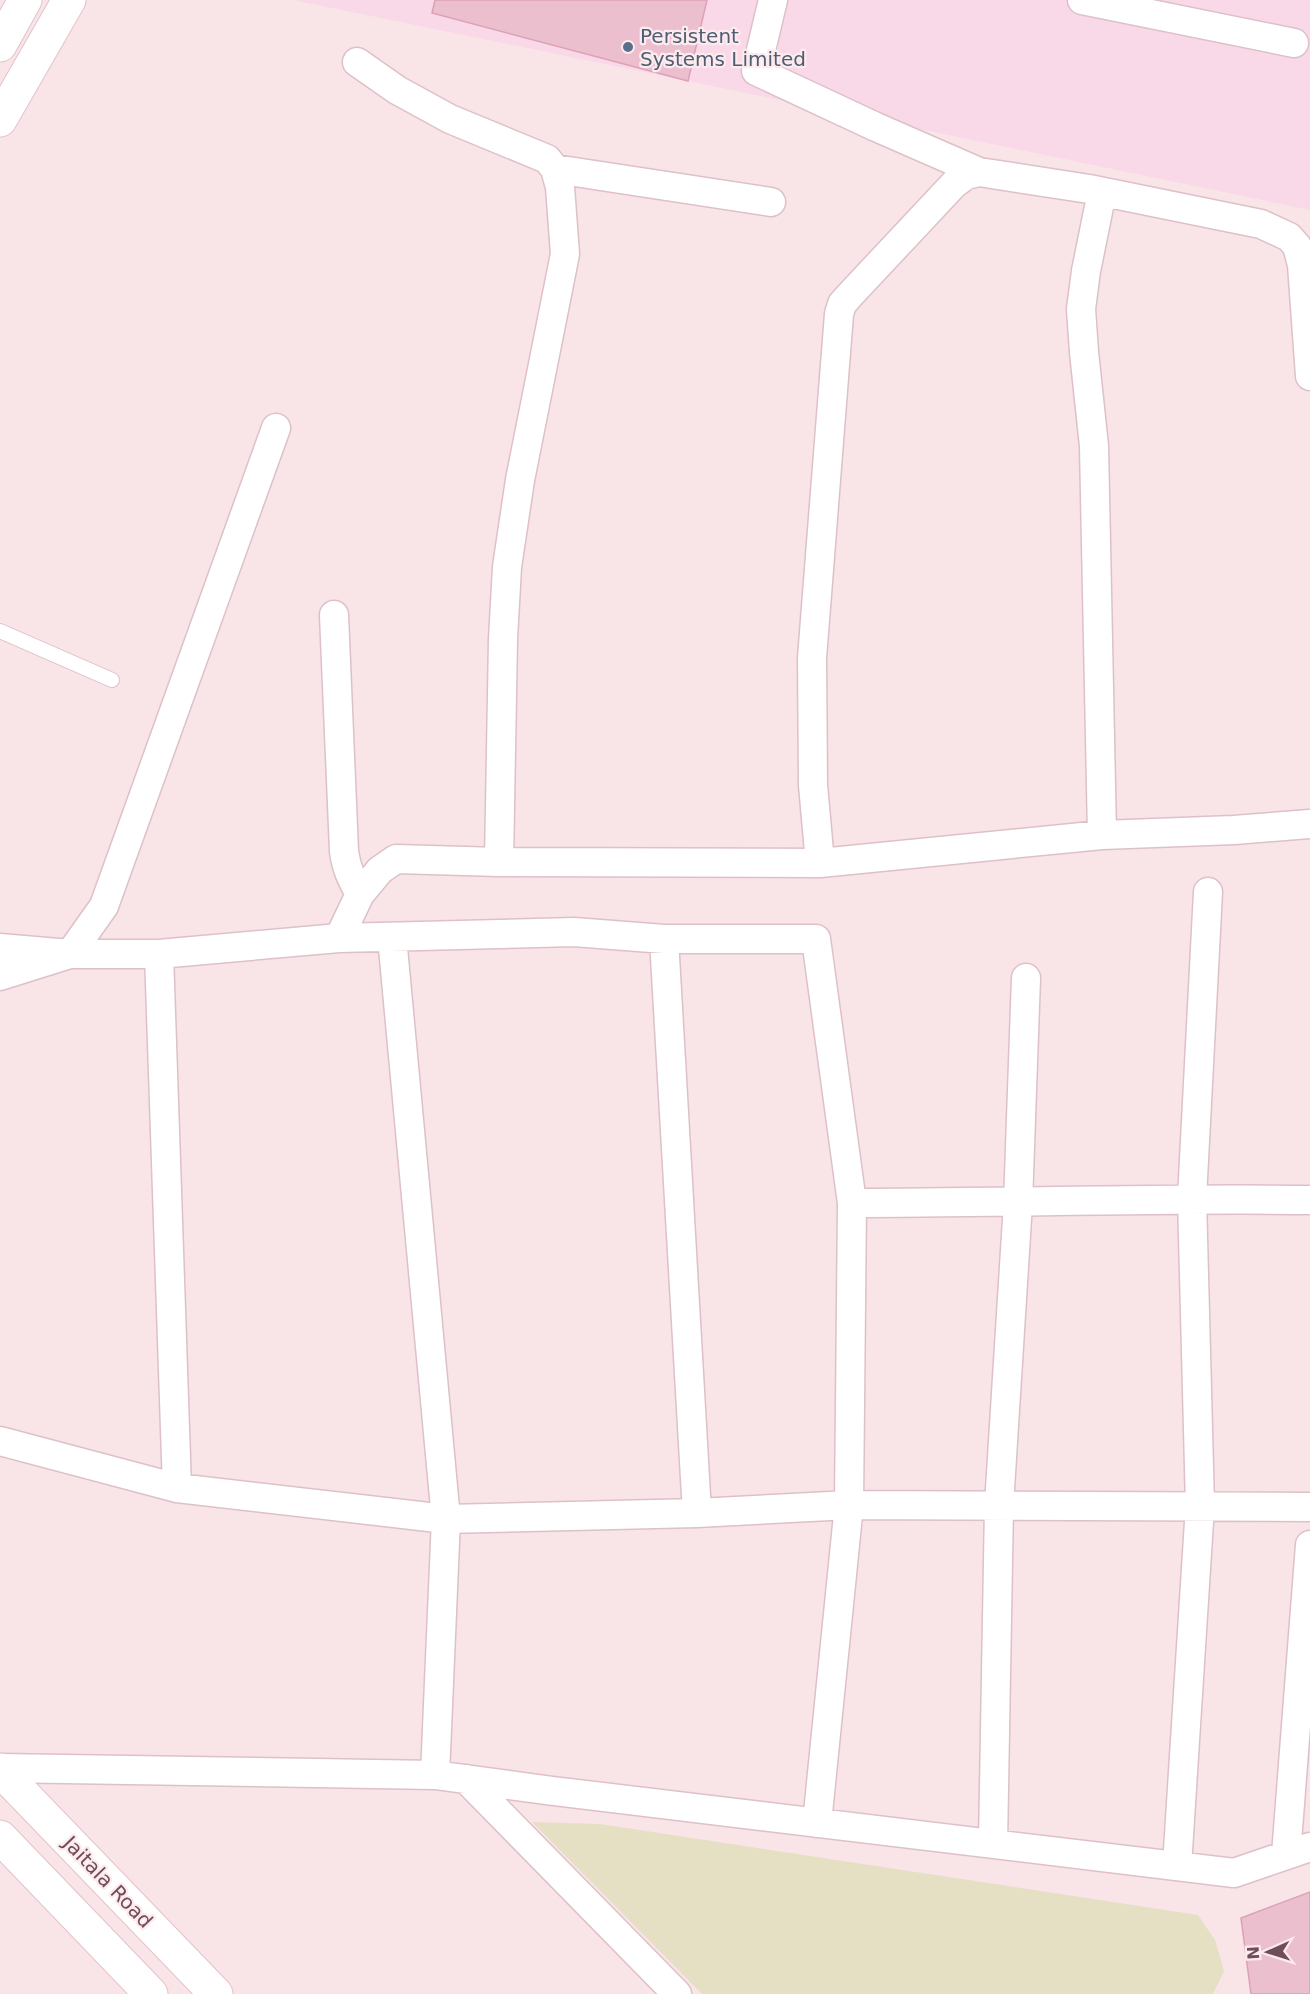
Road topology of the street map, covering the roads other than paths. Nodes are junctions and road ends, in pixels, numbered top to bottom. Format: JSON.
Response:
{"nodes":[{"id":1,"x":25,"y":0,"type":"edge"},
{"id":2,"x":69,"y":0,"type":"edge"},
{"id":3,"x":773,"y":0,"type":"edge"},
{"id":4,"x":1082,"y":0,"type":"edge"},
{"id":5,"x":1294,"y":43,"type":"dead end"},
{"id":6,"x":0,"y":45,"type":"edge"},
{"id":7,"x":357,"y":62,"type":"dead end"},
{"id":8,"x":0,"y":120,"type":"edge"},
{"id":9,"x":555,"y":169,"type":"junction"},
{"id":10,"x":980,"y":172,"type":"junction"},
{"id":11,"x":1102,"y":192,"type":"junction"},
{"id":12,"x":771,"y":202,"type":"dead end"},
{"id":13,"x":1304,"y":246,"type":"edge"},
{"id":14,"x":1310,"y":376,"type":"edge"},
{"id":15,"x":276,"y":428,"type":"dead end"},
{"id":16,"x":334,"y":615,"type":"dead end"},
{"id":17,"x":0,"y":631,"type":"edge"},
{"id":18,"x":112,"y":680,"type":"dead end"},
{"id":19,"x":1310,"y":824,"type":"edge"},
{"id":20,"x":1102,"y":835,"type":"junction"},
{"id":21,"x":500,"y":862,"type":"junction"},
{"id":22,"x":820,"y":863,"type":"junction"},
{"id":23,"x":1208,"y":892,"type":"dead end"},
{"id":24,"x":360,"y":894,"type":"junction"},
{"id":25,"x":392,"y":937,"type":"junction"},
{"id":26,"x":339,"y":938,"type":"junction"},
{"id":27,"x":664,"y":939,"type":"junction"},
{"id":28,"x":0,"y":948,"type":"edge"},
{"id":29,"x":70,"y":954,"type":"junction"},
{"id":30,"x":159,"y":954,"type":"junction"},
{"id":31,"x":0,"y":976,"type":"edge"},
{"id":32,"x":1026,"y":978,"type":"dead end"},
{"id":33,"x":1192,"y":1198,"type":"junction"},
{"id":34,"x":1310,"y":1200,"type":"edge"},
{"id":35,"x":852,"y":1203,"type":"junction"},
{"id":36,"x":1018,"y":1203,"type":"junction"},
{"id":37,"x":0,"y":1441,"type":"edge"},
{"id":38,"x":177,"y":1488,"type":"junction"},
{"id":39,"x":849,"y":1505,"type":"junction"},
{"id":40,"x":999,"y":1505,"type":"junction"},
{"id":41,"x":1200,"y":1506,"type":"junction"},
{"id":42,"x":1310,"y":1506,"type":"edge"},
{"id":43,"x":697,"y":1513,"type":"junction"},
{"id":44,"x":446,"y":1520,"type":"junction"},
{"id":45,"x":1310,"y":1545,"type":"edge"},
{"id":46,"x":1306,"y":1648,"type":"edge"},
{"id":47,"x":0,"y":1769,"type":"edge"},
{"id":48,"x":435,"y":1775,"type":"junction"},
{"id":49,"x":466,"y":1779,"type":"junction"},
{"id":50,"x":818,"y":1823,"type":"junction"},
{"id":51,"x":0,"y":1837,"type":"edge"},
{"id":52,"x":993,"y":1844,"type":"junction"},
{"id":53,"x":1298,"y":1851,"type":"edge"},
{"id":54,"x":1177,"y":1866,"type":"junction"},
{"id":55,"x":151,"y":1994,"type":"edge"},
{"id":56,"x":216,"y":1994,"type":"edge"},
{"id":57,"x":677,"y":1994,"type":"edge"}],
"edges":[{"from":1,"to":6,"type":"main road"},
{"from":2,"to":8,"type":"main road"},
{"from":3,"to":10,"type":"street"},
{"from":4,"to":5,"type":"street"},
{"from":7,"to":9,"type":"street"},
{"from":9,"to":12,"type":"street"},
{"from":9,"to":21,"type":"street"},
{"from":10,"to":11,"type":"street"},
{"from":10,"to":22,"type":"street"},
{"from":11,"to":13,"type":"street"},
{"from":11,"to":20,"type":"street"},
{"from":13,"to":14,"type":"street"},
{"from":15,"to":29,"type":"street"},
{"from":16,"to":24,"type":"street"},
{"from":17,"to":18,"type":"lane"},
{"from":19,"to":20,"type":"street"},
{"from":20,"to":22,"type":"street"},
{"from":21,"to":22,"type":"street"},
{"from":21,"to":24,"type":"street"},
{"from":23,"to":33,"type":"street"},
{"from":24,"to":26,"type":"street"},
{"from":25,"to":26,"type":"street"},
{"from":25,"to":27,"type":"street"},
{"from":25,"to":44,"type":"street"},
{"from":26,"to":30,"type":"street"},
{"from":27,"to":35,"type":"street"},
{"from":27,"to":43,"type":"street"},
{"from":28,"to":29,"type":"street"},
{"from":29,"to":30,"type":"street"},
{"from":29,"to":31,"type":"street"},
{"from":30,"to":38,"type":"street"},
{"from":32,"to":36,"type":"street"},
{"from":33,"to":34,"type":"street"},
{"from":33,"to":36,"type":"street"},
{"from":33,"to":41,"type":"street"},
{"from":35,"to":36,"type":"street"},
{"from":35,"to":39,"type":"street"},
{"from":36,"to":40,"type":"street"},
{"from":37,"to":38,"type":"street"},
{"from":38,"to":44,"type":"street"},
{"from":39,"to":40,"type":"street"},
{"from":39,"to":43,"type":"street"},
{"from":39,"to":50,"type":"street"},
{"from":40,"to":41,"type":"street"},
{"from":40,"to":52,"type":"street"},
{"from":41,"to":42,"type":"street"},
{"from":41,"to":54,"type":"street"},
{"from":43,"to":44,"type":"street"},
{"from":44,"to":48,"type":"street"},
{"from":45,"to":46,"type":"street"},
{"from":46,"to":53,"type":"street"},
{"from":47,"to":48,"type":"street"},
{"from":47,"to":56,"type":"main road","name":"Jaitala Road"},
{"from":48,"to":49,"type":"street"},
{"from":49,"to":50,"type":"street"},
{"from":49,"to":57,"type":"street"},
{"from":50,"to":52,"type":"street"},
{"from":51,"to":55,"type":"main road"},
{"from":52,"to":54,"type":"street"},
{"from":53,"to":54,"type":"street"}]}
